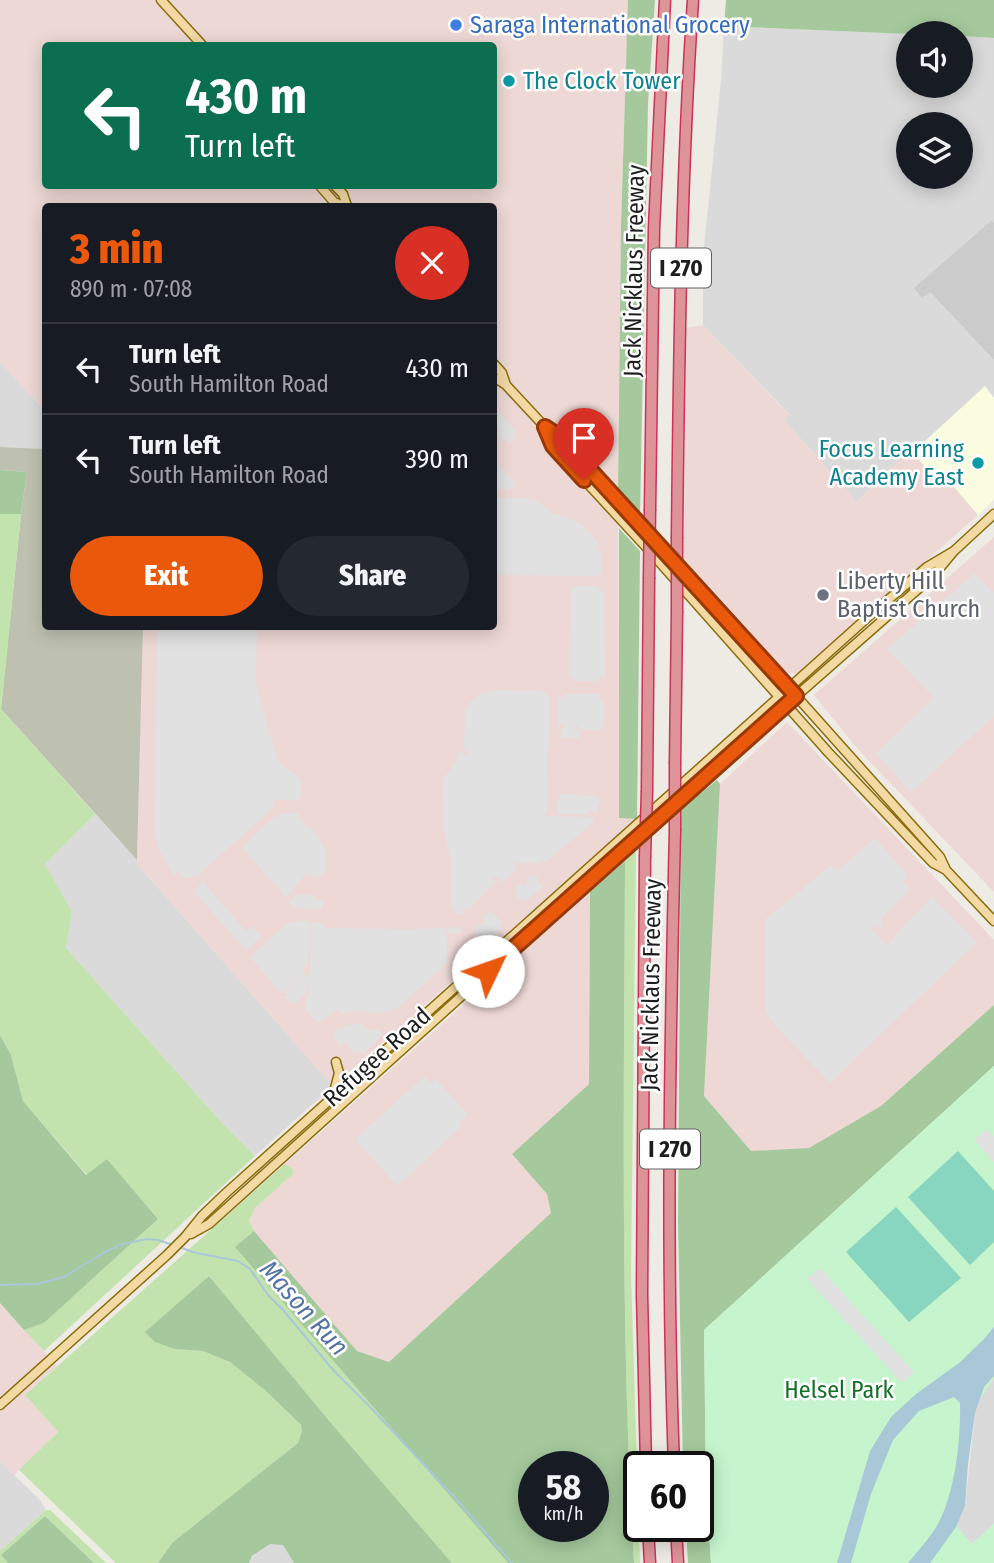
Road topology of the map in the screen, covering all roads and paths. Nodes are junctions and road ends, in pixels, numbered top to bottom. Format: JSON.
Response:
{"nodes":[{"id":1,"x":162,"y":0,"type":"edge"},
{"id":2,"x":665,"y":0,"type":"edge"},
{"id":3,"x":693,"y":0,"type":"edge"},
{"id":4,"x":199,"y":42,"type":"edge"},
{"id":5,"x":323,"y":189,"type":"edge"},
{"id":6,"x":337,"y":203,"type":"edge"},
{"id":7,"x":497,"y":367,"type":"edge"},
{"id":8,"x":497,"y":379,"type":"edge"},
{"id":9,"x":506,"y":384,"type":"junction"},
{"id":10,"x":545,"y":427,"type":"junction"},
{"id":11,"x":994,"y":514,"type":"edge"},
{"id":12,"x":954,"y":551,"type":"junction"},
{"id":13,"x":789,"y":688,"type":"junction"},
{"id":14,"x":796,"y":696,"type":"junction"},
{"id":15,"x":778,"y":697,"type":"junction"},
{"id":16,"x":786,"y":705,"type":"junction"},
{"id":17,"x":946,"y":870,"type":"junction"},
{"id":18,"x":994,"y":921,"type":"edge"},
{"id":19,"x":336,"y":1062,"type":"dead end"},
{"id":20,"x":333,"y":1097,"type":"junction"},
{"id":21,"x":183,"y":1239,"type":"junction"},
{"id":22,"x":0,"y":1405,"type":"edge"},
{"id":23,"x":646,"y":1451,"type":"edge"},
{"id":24,"x":674,"y":1451,"type":"edge"},
{"id":25,"x":649,"y":1542,"type":"edge"},
{"id":26,"x":677,"y":1542,"type":"edge"},
{"id":27,"x":650,"y":1563,"type":"edge"},
{"id":28,"x":678,"y":1563,"type":"edge"}],
"edges":[{"from":1,"to":4,"type":"main road"},
{"from":2,"to":23,"type":"highway","name":"Jack Nicklaus Freeway","number":"I 270","bridge":true},
{"from":3,"to":24,"type":"highway","name":"Jack Nicklaus Freeway","number":"I 270","bridge":true},
{"from":5,"to":6,"type":"main road"},
{"from":7,"to":9,"type":"main road"},
{"from":8,"to":9,"type":"main road"},
{"from":9,"to":10,"type":"main road"},
{"from":10,"to":13,"type":"main road"},
{"from":10,"to":15,"type":"main road"},
{"from":11,"to":12,"type":"main road","name":"Refugee Road"},
{"from":12,"to":13,"type":"main road","name":"Refugee Road"},
{"from":12,"to":14,"type":"main road","name":"Refugee Road"},
{"from":13,"to":14,"type":"main road"},
{"from":13,"to":15,"type":"main road","name":"Refugee Road"},
{"from":14,"to":16,"type":"main road","name":"Refugee Road"},
{"from":14,"to":17,"type":"main road"},
{"from":15,"to":16,"type":"main road"},
{"from":15,"to":20,"type":"main road","name":"Refugee Road"},
{"from":16,"to":17,"type":"main road"},
{"from":16,"to":21,"type":"main road","name":"Refugee Road"},
{"from":17,"to":18,"type":"main road"},
{"from":19,"to":20,"type":"main road"},
{"from":20,"to":21,"type":"main road","name":"Refugee Road"},
{"from":21,"to":22,"type":"main road","name":"Refugee Road"},
{"from":25,"to":27,"type":"highway"},
{"from":26,"to":28,"type":"highway"}]}
